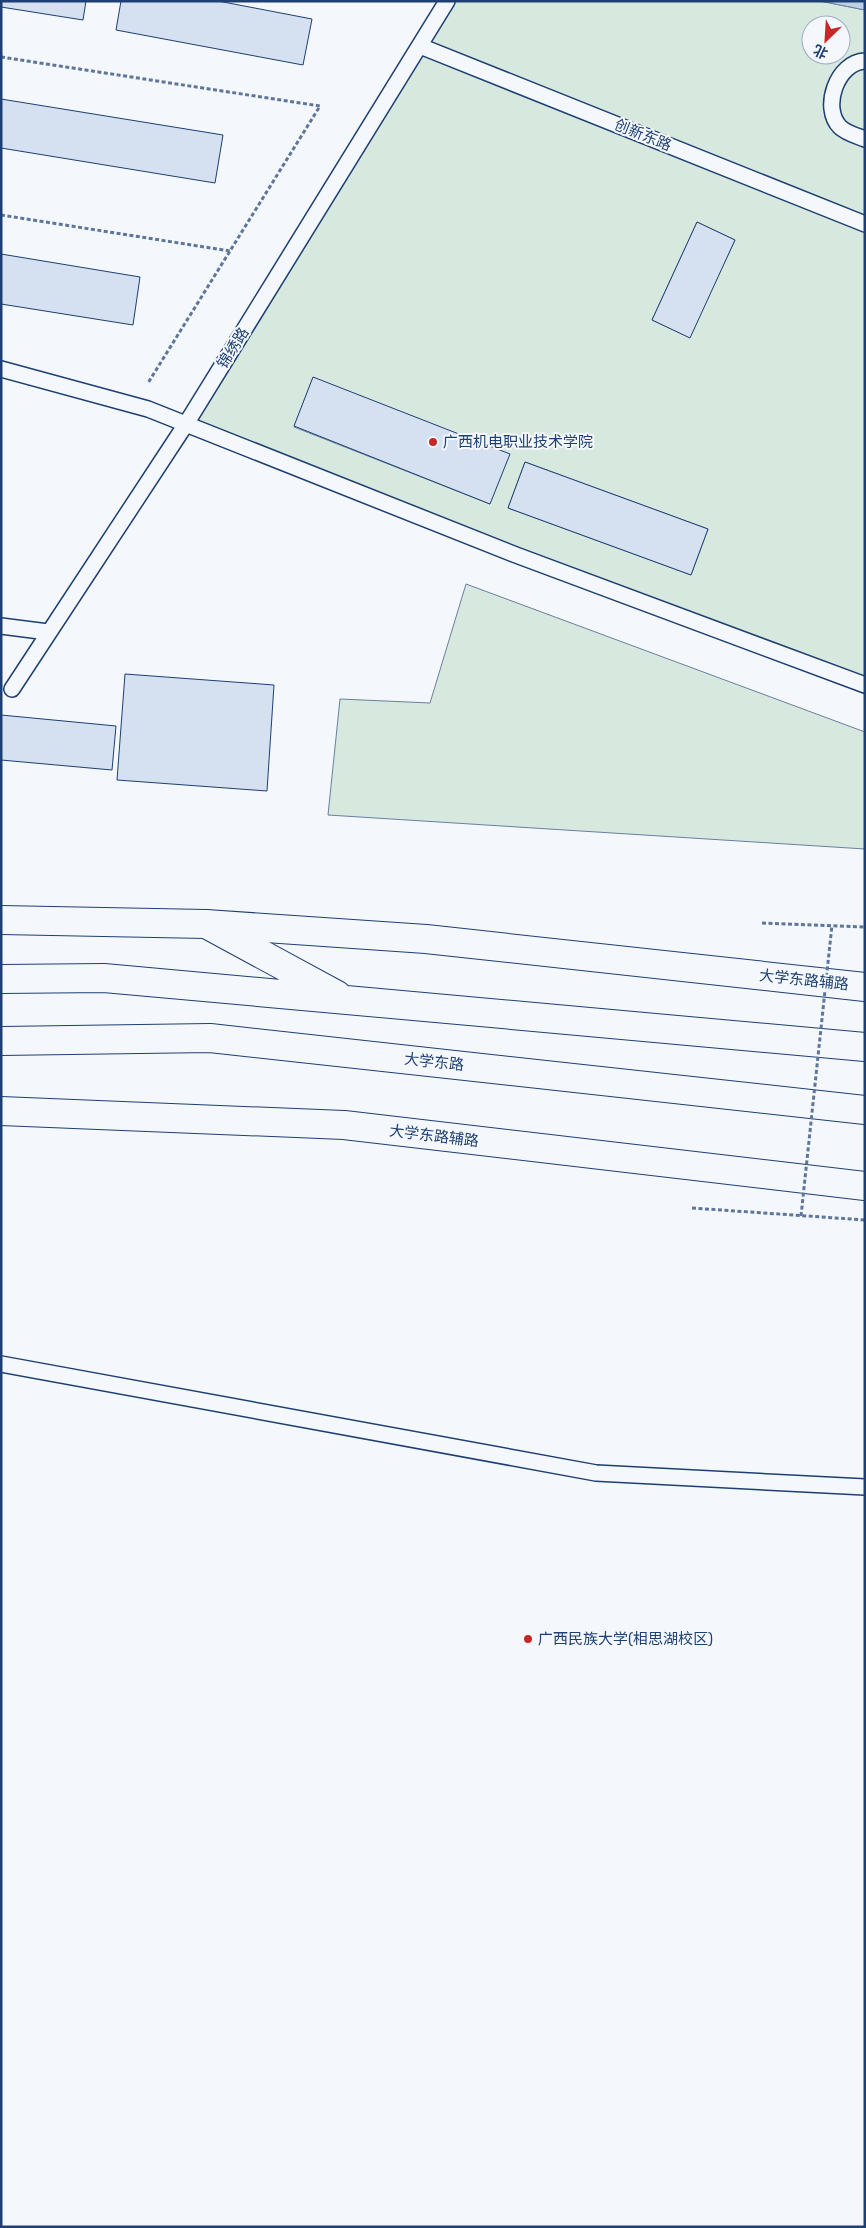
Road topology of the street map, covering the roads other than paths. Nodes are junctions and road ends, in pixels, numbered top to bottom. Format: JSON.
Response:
{"nodes":[{"id":1,"x":447,"y":1,"type":"edge"},
{"id":2,"x":420,"y":46,"type":"junction"},
{"id":3,"x":865,"y":61,"type":"edge"},
{"id":4,"x":865,"y":139,"type":"edge"},
{"id":5,"x":865,"y":224,"type":"edge"},
{"id":6,"x":1,"y":369,"type":"edge"},
{"id":7,"x":186,"y":424,"type":"junction"},
{"id":8,"x":1,"y":626,"type":"edge"},
{"id":9,"x":48,"y":632,"type":"junction"},
{"id":10,"x":865,"y":685,"type":"edge"},
{"id":11,"x":12,"y":689,"type":"dead end"},
{"id":12,"x":1,"y":920,"type":"edge"},
{"id":13,"x":206,"y":924,"type":"junction"},
{"id":14,"x":1,"y":979,"type":"edge"},
{"id":15,"x":865,"y":987,"type":"edge"},
{"id":16,"x":348,"y":1000,"type":"junction"},
{"id":17,"x":1,"y":1041,"type":"edge"},
{"id":18,"x":865,"y":1046,"type":"edge"},
{"id":19,"x":865,"y":1110,"type":"edge"},
{"id":20,"x":1,"y":1111,"type":"edge"},
{"id":21,"x":865,"y":1186,"type":"edge"},
{"id":22,"x":1,"y":1364,"type":"edge"},
{"id":23,"x":865,"y":1488,"type":"edge"}],
"edges":[{"from":1,"to":2,"type":"lane","name":"锦绣路"},
{"from":2,"to":5,"type":"lane","name":"创新东路"},
{"from":2,"to":7,"type":"lane","name":"锦绣路"},
{"from":3,"to":4,"type":"lane"},
{"from":6,"to":7,"type":"lane"},
{"from":7,"to":9,"type":"lane","name":"锦绣路"},
{"from":7,"to":10,"type":"lane"},
{"from":8,"to":9,"type":"lane"},
{"from":9,"to":11,"type":"lane","name":"锦绣路"},
{"from":12,"to":13,"type":"main road","name":"大学东路辅路"},
{"from":13,"to":15,"type":"main road","name":"大学东路辅路"},
{"from":13,"to":16,"type":"main road"},
{"from":14,"to":16,"type":"main road"},
{"from":16,"to":18,"type":"main road"},
{"from":17,"to":19,"type":"main road","name":"大学东路"},
{"from":20,"to":21,"type":"main road","name":"大学东路辅路"},
{"from":22,"to":23,"type":"lane"}]}
